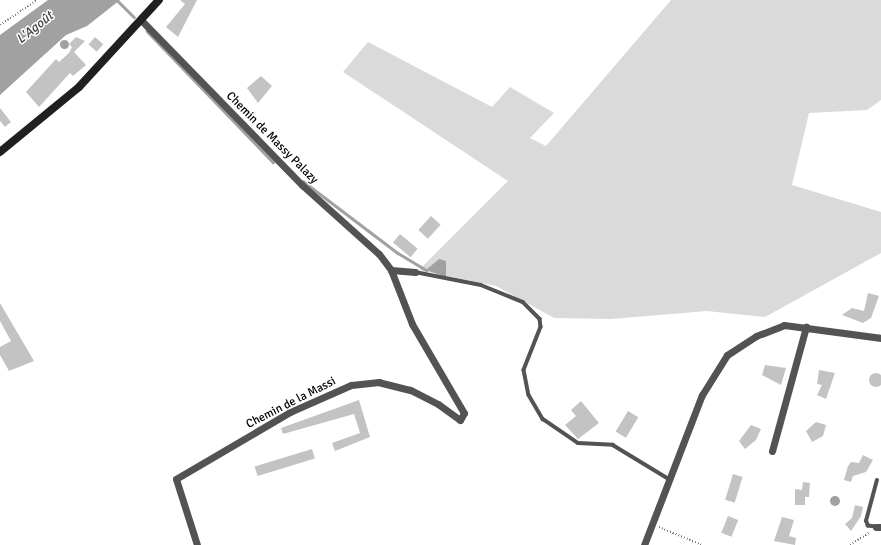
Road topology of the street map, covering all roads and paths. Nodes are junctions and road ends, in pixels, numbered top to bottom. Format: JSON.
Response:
{"nodes":[{"id":1,"x":37,"y":0,"type":"edge"},
{"id":2,"x":159,"y":0,"type":"edge"},
{"id":3,"x":141,"y":20,"type":"junction"},
{"id":4,"x":0,"y":25,"type":"edge"},
{"id":5,"x":0,"y":152,"type":"edge"},
{"id":6,"x":391,"y":270,"type":"junction"},
{"id":7,"x":415,"y":272,"type":"joint"},
{"id":8,"x":806,"y":326,"type":"junction"},
{"id":9,"x":881,"y":338,"type":"edge"},
{"id":10,"x":772,"y":451,"type":"dead end"},
{"id":11,"x":670,"y":480,"type":"junction"},
{"id":12,"x":877,"y":480,"type":"dead end"},
{"id":13,"x":653,"y":524,"type":"junction"},
{"id":14,"x":879,"y":527,"type":"edge"},
{"id":15,"x":197,"y":545,"type":"edge"},
{"id":16,"x":644,"y":545,"type":"edge"},
{"id":17,"x":702,"y":545,"type":"edge"},
{"id":18,"x":850,"y":545,"type":"edge"}],
"edges":[{"from":1,"to":4,"type":"path"},
{"from":2,"to":3,"type":"main road"},
{"from":3,"to":5,"type":"main road"},
{"from":3,"to":6,"type":"street","name":"Chemin de Massy Palazy"},
{"from":6,"to":7,"type":"street"},
{"from":6,"to":15,"type":"street","name":"Chemin de la Massi"},
{"from":7,"to":11,"type":"lane"},
{"from":8,"to":9,"type":"street"},
{"from":8,"to":10,"type":"street"},
{"from":8,"to":11,"type":"street"},
{"from":11,"to":13,"type":"street"},
{"from":12,"to":14,"type":"lane"},
{"from":13,"to":16,"type":"street"},
{"from":13,"to":17,"type":"path"},
{"from":14,"to":18,"type":"path"}]}
